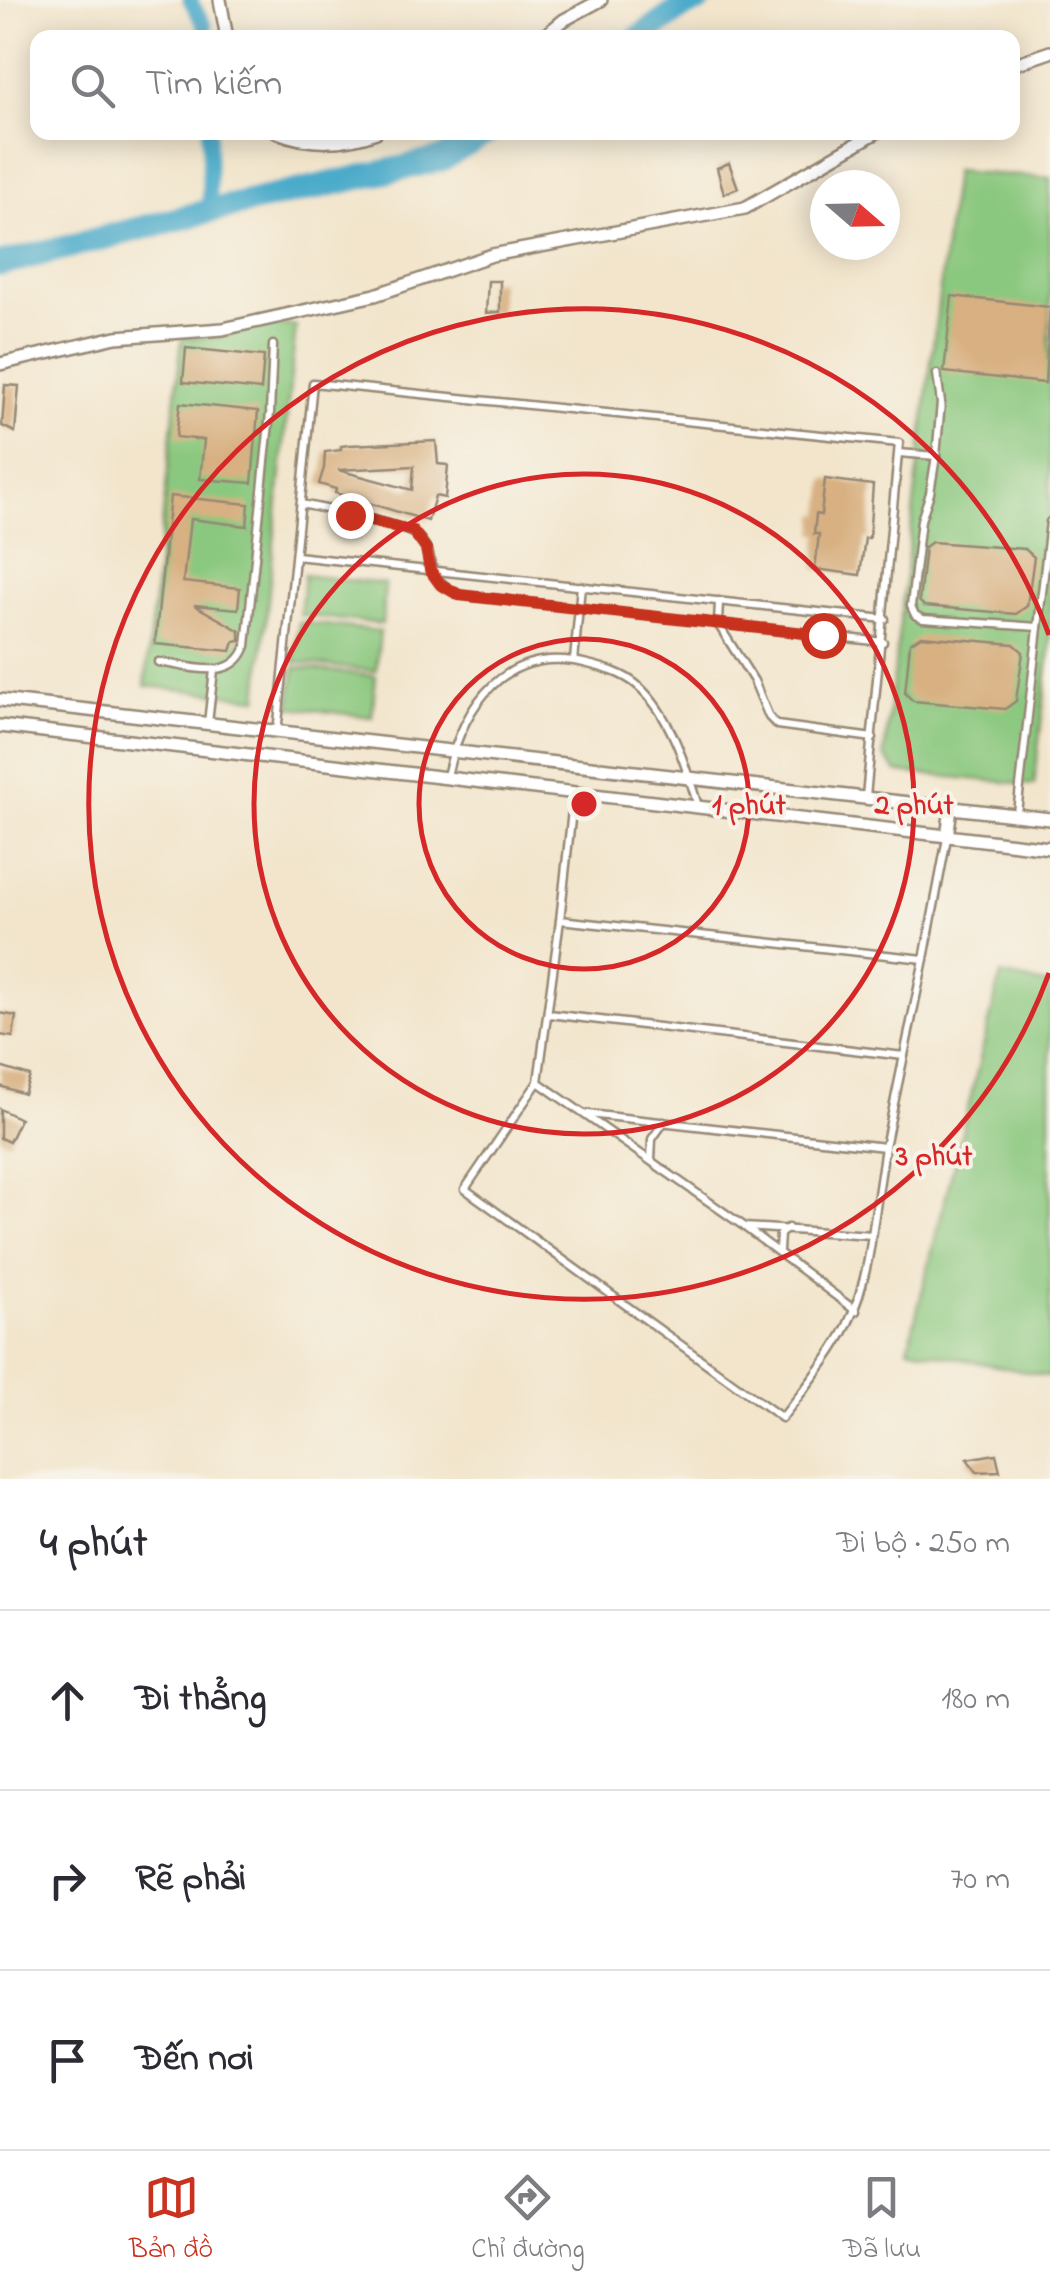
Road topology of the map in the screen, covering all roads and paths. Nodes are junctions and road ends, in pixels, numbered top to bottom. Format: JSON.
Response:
{"nodes":[{"id":1,"x":220,"y":0,"type":"edge"},
{"id":2,"x":602,"y":0,"type":"edge"},
{"id":3,"x":226,"y":30,"type":"edge"},
{"id":4,"x":552,"y":30,"type":"edge"},
{"id":5,"x":1050,"y":52,"type":"edge"},
{"id":6,"x":1020,"y":62,"type":"edge"},
{"id":7,"x":296,"y":140,"type":"edge"},
{"id":8,"x":337,"y":140,"type":"edge"},
{"id":9,"x":863,"y":140,"type":"edge"},
{"id":10,"x":273,"y":345,"type":"dead end"},
{"id":11,"x":0,"y":364,"type":"edge"},
{"id":12,"x":938,"y":374,"type":"dead end"},
{"id":13,"x":898,"y":453,"type":"junction"},
{"id":14,"x":936,"y":456,"type":"junction"},
{"id":15,"x":301,"y":504,"type":"junction"},
{"id":16,"x":1050,"y":522,"type":"edge"},
{"id":17,"x":296,"y":556,"type":"junction"},
{"id":18,"x":430,"y":570,"type":"junction"},
{"id":19,"x":581,"y":586,"type":"junction"},
{"id":20,"x":720,"y":601,"type":"junction"},
{"id":21,"x":579,"y":608,"type":"junction"},
{"id":22,"x":826,"y":613,"type":"junction"},
{"id":23,"x":885,"y":619,"type":"junction"},
{"id":24,"x":718,"y":624,"type":"junction"},
{"id":25,"x":1038,"y":626,"type":"junction"},
{"id":26,"x":823,"y":635,"type":"junction"},
{"id":27,"x":883,"y":642,"type":"junction"},
{"id":28,"x":574,"y":660,"type":"junction"},
{"id":29,"x":158,"y":662,"type":"dead end"},
{"id":30,"x":214,"y":670,"type":"junction"},
{"id":31,"x":0,"y":700,"type":"edge"},
{"id":32,"x":208,"y":724,"type":"junction"},
{"id":33,"x":0,"y":726,"type":"edge"},
{"id":34,"x":277,"y":733,"type":"junction"},
{"id":35,"x":872,"y":738,"type":"junction"},
{"id":36,"x":204,"y":749,"type":"junction"},
{"id":37,"x":452,"y":752,"type":"junction"},
{"id":38,"x":577,"y":766,"type":"junction"},
{"id":39,"x":447,"y":776,"type":"junction"},
{"id":40,"x":690,"y":778,"type":"junction"},
{"id":41,"x":574,"y":792,"type":"junction"},
{"id":42,"x":866,"y":798,"type":"junction"},
{"id":43,"x":698,"y":806,"type":"junction"},
{"id":44,"x":951,"y":808,"type":"junction"},
{"id":45,"x":1017,"y":816,"type":"junction"},
{"id":46,"x":1050,"y":819,"type":"edge"},
{"id":47,"x":947,"y":837,"type":"junction"},
{"id":48,"x":1050,"y":848,"type":"edge"},
{"id":49,"x":560,"y":920,"type":"junction"},
{"id":50,"x":924,"y":959,"type":"junction"},
{"id":51,"x":549,"y":1014,"type":"junction"},
{"id":52,"x":904,"y":1056,"type":"junction"},
{"id":53,"x":538,"y":1082,"type":"junction"},
{"id":54,"x":585,"y":1114,"type":"junction"},
{"id":55,"x":665,"y":1121,"type":"junction"},
{"id":56,"x":885,"y":1147,"type":"junction"},
{"id":57,"x":651,"y":1160,"type":"junction"},
{"id":58,"x":746,"y":1227,"type":"junction"},
{"id":59,"x":789,"y":1228,"type":"junction"},
{"id":60,"x":872,"y":1235,"type":"junction"},
{"id":61,"x":779,"y":1252,"type":"junction"},
{"id":62,"x":856,"y":1311,"type":"junction"}],
"edges":[{"from":1,"to":3,"type":"street"},
{"from":2,"to":4,"type":"street"},
{"from":5,"to":6,"type":"street"},
{"from":7,"to":8,"type":"street"},
{"from":9,"to":11,"type":"street"},
{"from":10,"to":30,"type":"lane"},
{"from":12,"to":14,"type":"lane"},
{"from":13,"to":14,"type":"lane"},
{"from":13,"to":15,"type":"lane"},
{"from":13,"to":23,"type":"lane"},
{"from":14,"to":25,"type":"lane"},
{"from":15,"to":17,"type":"lane"},
{"from":15,"to":18,"type":"lane"},
{"from":16,"to":25,"type":"lane"},
{"from":17,"to":18,"type":"lane"},
{"from":17,"to":34,"type":"lane"},
{"from":18,"to":19,"type":"lane"},
{"from":18,"to":21,"type":"lane"},
{"from":19,"to":20,"type":"lane"},
{"from":19,"to":21,"type":"lane"},
{"from":20,"to":22,"type":"lane"},
{"from":20,"to":24,"type":"lane"},
{"from":21,"to":24,"type":"lane"},
{"from":21,"to":28,"type":"lane"},
{"from":22,"to":23,"type":"lane"},
{"from":22,"to":26,"type":"lane"},
{"from":23,"to":27,"type":"lane"},
{"from":24,"to":26,"type":"lane"},
{"from":24,"to":35,"type":"lane"},
{"from":25,"to":45,"type":"lane"},
{"from":26,"to":27,"type":"lane"},
{"from":27,"to":35,"type":"lane"},
{"from":28,"to":37,"type":"lane"},
{"from":28,"to":40,"type":"lane"},
{"from":29,"to":30,"type":"lane"},
{"from":30,"to":32,"type":"lane"},
{"from":31,"to":32,"type":"street"},
{"from":32,"to":34,"type":"street"},
{"from":32,"to":36,"type":"street"},
{"from":33,"to":36,"type":"street"},
{"from":34,"to":37,"type":"street"},
{"from":35,"to":42,"type":"lane"},
{"from":36,"to":39,"type":"street"},
{"from":37,"to":38,"type":"street"},
{"from":37,"to":39,"type":"lane"},
{"from":38,"to":40,"type":"street"},
{"from":38,"to":41,"type":"street"},
{"from":39,"to":41,"type":"street"},
{"from":40,"to":42,"type":"street"},
{"from":40,"to":43,"type":"lane"},
{"from":41,"to":43,"type":"street"},
{"from":41,"to":49,"type":"lane"},
{"from":42,"to":44,"type":"street"},
{"from":43,"to":47,"type":"street"},
{"from":44,"to":45,"type":"street"},
{"from":44,"to":47,"type":"street"},
{"from":45,"to":46,"type":"street"},
{"from":47,"to":48,"type":"street"},
{"from":47,"to":50,"type":"lane"},
{"from":49,"to":50,"type":"lane"},
{"from":49,"to":51,"type":"lane"},
{"from":50,"to":52,"type":"lane"},
{"from":51,"to":52,"type":"lane"},
{"from":51,"to":53,"type":"lane"},
{"from":52,"to":56,"type":"lane"},
{"from":53,"to":54,"type":"lane"},
{"from":53,"to":62,"type":"lane"},
{"from":54,"to":55,"type":"lane"},
{"from":54,"to":57,"type":"lane"},
{"from":55,"to":56,"type":"lane"},
{"from":55,"to":57,"type":"lane"},
{"from":56,"to":60,"type":"lane"},
{"from":57,"to":58,"type":"lane"},
{"from":58,"to":59,"type":"lane"},
{"from":58,"to":61,"type":"lane"},
{"from":59,"to":60,"type":"lane"},
{"from":59,"to":61,"type":"lane"},
{"from":60,"to":62,"type":"lane"},
{"from":61,"to":62,"type":"lane"}]}
